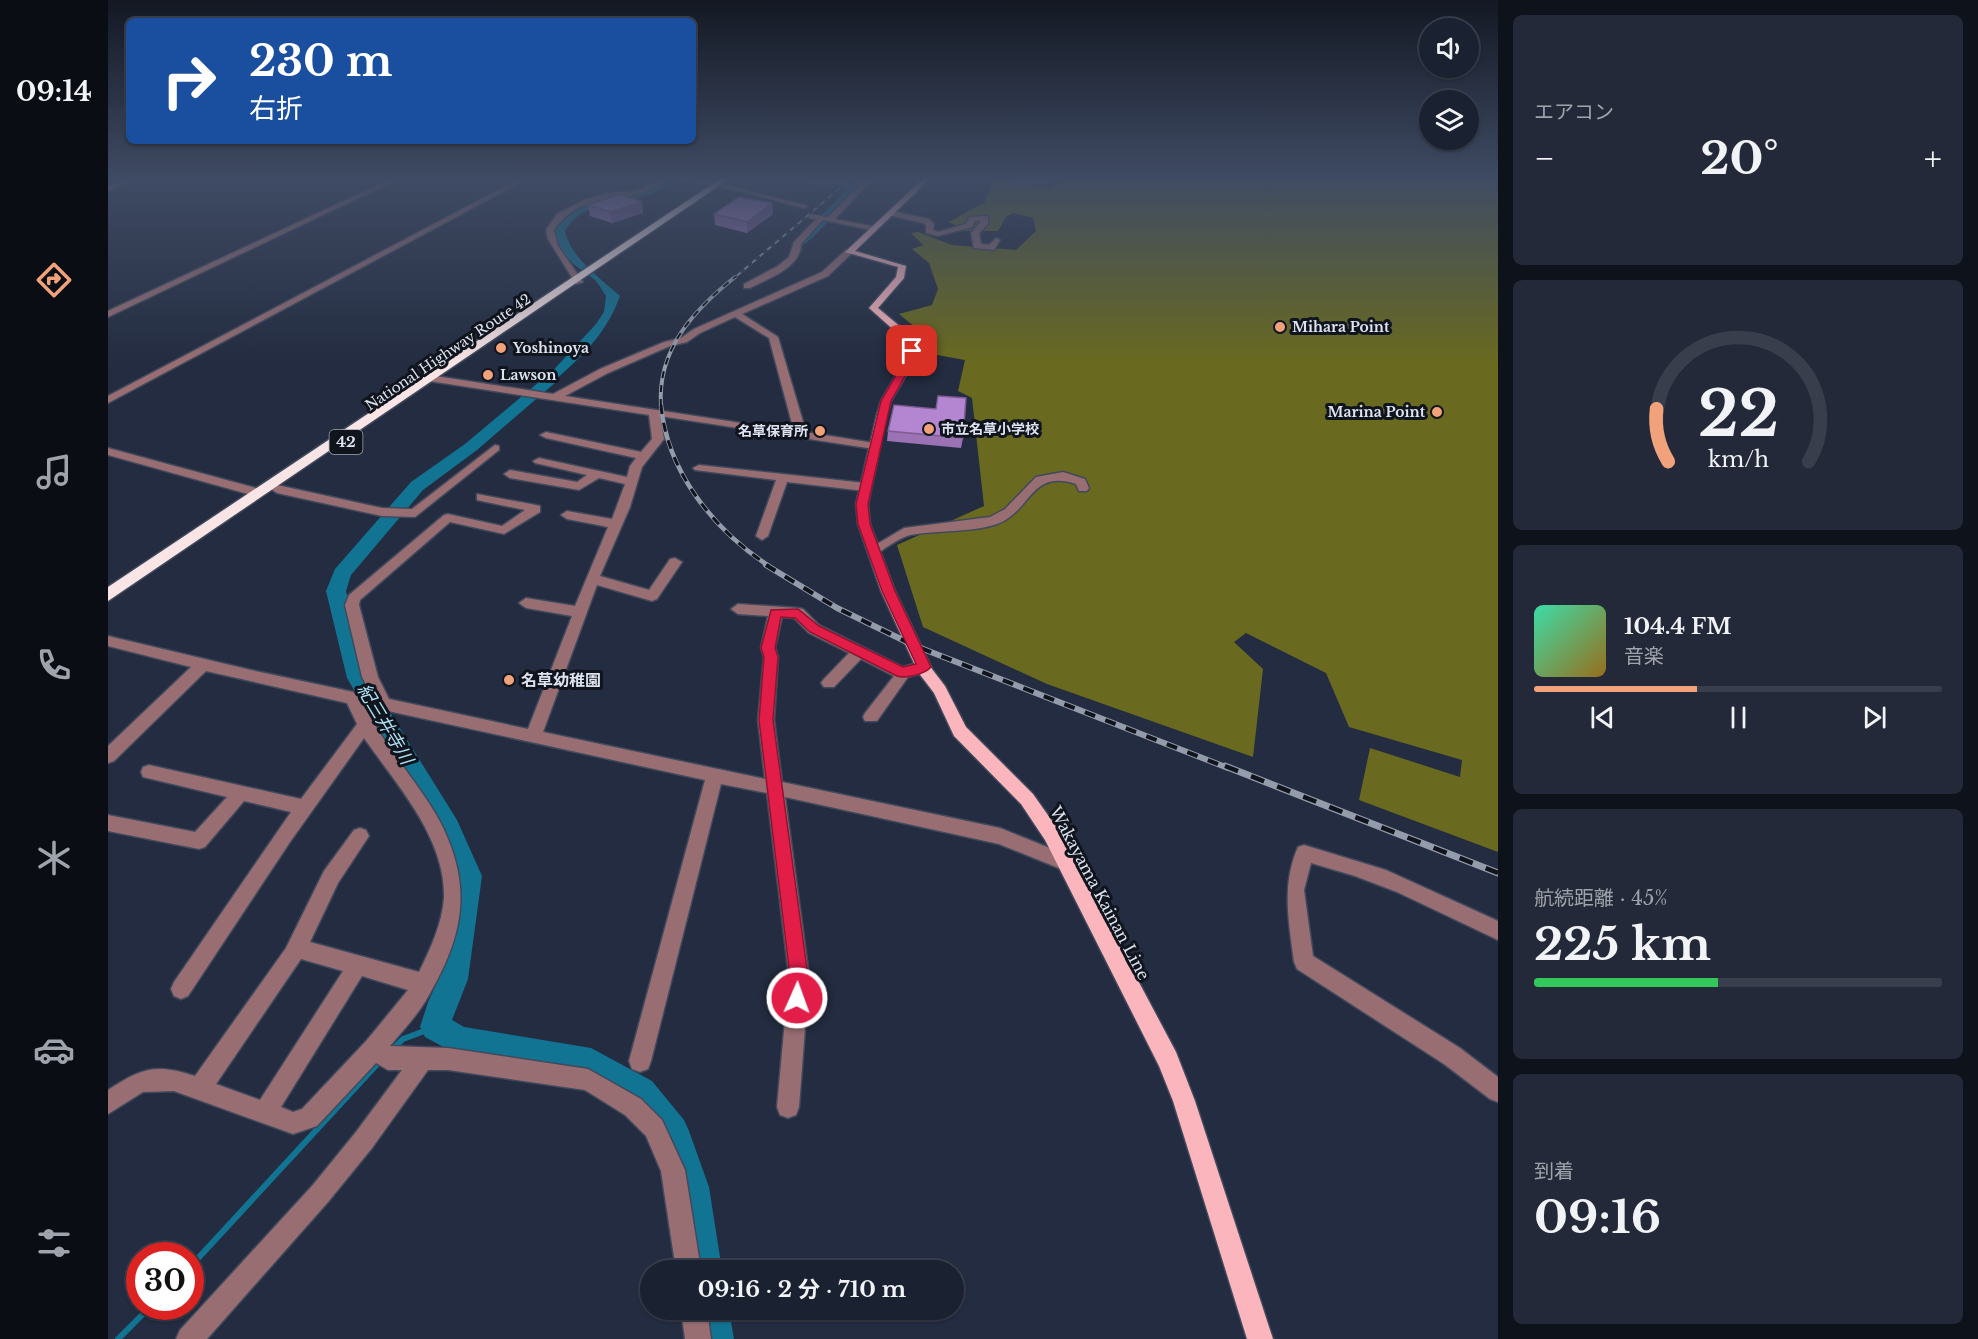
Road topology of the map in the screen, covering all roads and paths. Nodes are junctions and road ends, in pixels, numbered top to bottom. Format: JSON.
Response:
{"nodes":[{"id":1,"x":267,"y":239,"type":"edge"},
{"id":2,"x":410,"y":239,"type":"edge"},
{"id":3,"x":551,"y":239,"type":"edge"},
{"id":4,"x":637,"y":239,"type":"edge"},
{"id":5,"x":801,"y":239,"type":"edge"},
{"id":6,"x":862,"y":239,"type":"edge"},
{"id":7,"x":976,"y":239,"type":"edge"},
{"id":8,"x":996,"y":240,"type":"dead end"},
{"id":9,"x":849,"y":252,"type":"junction"},
{"id":10,"x":585,"y":275,"type":"junction"},
{"id":11,"x":747,"y":286,"type":"dead end"},
{"id":12,"x":108,"y":314,"type":"edge"},
{"id":13,"x":736,"y":314,"type":"junction"},
{"id":14,"x":434,"y":378,"type":"junction"},
{"id":15,"x":553,"y":398,"type":"junction"},
{"id":16,"x":108,"y":400,"type":"edge"},
{"id":17,"x":654,"y":413,"type":"junction"},
{"id":18,"x":546,"y":435,"type":"dead end"},
{"id":19,"x":801,"y":435,"type":"junction"},
{"id":20,"x":874,"y":446,"type":"junction"},
{"id":21,"x":495,"y":448,"type":"dead end"},
{"id":22,"x":108,"y":451,"type":"edge"},
{"id":23,"x":642,"y":456,"type":"junction"},
{"id":24,"x":539,"y":461,"type":"dead end"},
{"id":25,"x":699,"y":468,"type":"dead end"},
{"id":26,"x":510,"y":474,"type":"dead end"},
{"id":27,"x":595,"y":475,"type":"junction"},
{"id":28,"x":783,"y":477,"type":"junction"},
{"id":29,"x":633,"y":482,"type":"junction"},
{"id":30,"x":865,"y":487,"type":"junction"},
{"id":31,"x":1083,"y":488,"type":"dead end"},
{"id":32,"x":277,"y":489,"type":"junction"},
{"id":33,"x":259,"y":493,"type":"junction"},
{"id":34,"x":481,"y":497,"type":"dead end"},
{"id":35,"x":567,"y":514,"type":"dead end"},
{"id":36,"x":616,"y":524,"type":"junction"},
{"id":37,"x":762,"y":536,"type":"dead end"},
{"id":38,"x":873,"y":550,"type":"junction"},
{"id":39,"x":675,"y":562,"type":"dead end"},
{"id":40,"x":592,"y":578,"type":"junction"},
{"id":41,"x":108,"y":595,"type":"edge"},
{"id":42,"x":526,"y":603,"type":"dead end"},
{"id":43,"x":108,"y":606,"type":"edge"},
{"id":44,"x":738,"y":609,"type":"dead end"},
{"id":45,"x":580,"y":612,"type":"junction"},
{"id":46,"x":776,"y":613,"type":"junction"},
{"id":47,"x":108,"y":641,"type":"edge"},
{"id":48,"x":859,"y":651,"type":"junction"},
{"id":49,"x":204,"y":664,"type":"junction"},
{"id":50,"x":924,"y":667,"type":"junction"},
{"id":51,"x":902,"y":672,"type":"junction"},
{"id":52,"x":830,"y":684,"type":"dead end"},
{"id":53,"x":355,"y":698,"type":"junction"},
{"id":54,"x":383,"y":703,"type":"junction"},
{"id":55,"x":871,"y":717,"type":"dead end"},
{"id":56,"x":365,"y":725,"type":"junction"},
{"id":57,"x":534,"y":735,"type":"junction"},
{"id":58,"x":108,"y":756,"type":"edge"},
{"id":59,"x":149,"y":772,"type":"dead end"},
{"id":60,"x":715,"y":774,"type":"junction"},
{"id":61,"x":773,"y":787,"type":"junction"},
{"id":62,"x":241,"y":793,"type":"junction"},
{"id":63,"x":305,"y":808,"type":"junction"},
{"id":64,"x":108,"y":823,"type":"edge"},
{"id":65,"x":360,"y":837,"type":"dead end"},
{"id":66,"x":1066,"y":863,"type":"junction"},
{"id":67,"x":1498,"y":931,"type":"edge"},
{"id":68,"x":297,"y":948,"type":"junction"},
{"id":69,"x":358,"y":965,"type":"junction"},
{"id":70,"x":424,"y":984,"type":"junction"},
{"id":71,"x":181,"y":989,"type":"dead end"},
{"id":72,"x":380,"y":1052,"type":"junction"},
{"id":73,"x":423,"y":1059,"type":"junction"},
{"id":74,"x":640,"y":1061,"type":"dead end"},
{"id":75,"x":199,"y":1089,"type":"junction"},
{"id":76,"x":1498,"y":1091,"type":"edge"},
{"id":77,"x":108,"y":1103,"type":"edge"},
{"id":78,"x":788,"y":1107,"type":"dead end"},
{"id":79,"x":266,"y":1113,"type":"junction"},
{"id":80,"x":686,"y":1260,"type":"edge"},
{"id":81,"x":695,"y":1320,"type":"edge"},
{"id":82,"x":189,"y":1339,"type":"edge"},
{"id":83,"x":698,"y":1339,"type":"edge"},
{"id":84,"x":1260,"y":1339,"type":"edge"}],
"edges":[{"from":1,"to":12,"type":"street"},
{"from":2,"to":16,"type":"street"},
{"from":3,"to":10,"type":"street"},
{"from":4,"to":10,"type":"highway","name":"National Highway Route 42","number":"42"},
{"from":5,"to":11,"type":"street"},
{"from":6,"to":9,"type":"main road"},
{"from":7,"to":8,"type":"street"},
{"from":9,"to":13,"type":"street"},
{"from":9,"to":20,"type":"main road","name":"Wakayama Kainan Line"},
{"from":10,"to":14,"type":"highway","name":"National Highway Route 42","number":"42"},
{"from":13,"to":15,"type":"street"},
{"from":13,"to":19,"type":"street"},
{"from":14,"to":15,"type":"street"},
{"from":14,"to":32,"type":"highway","name":"National Highway Route 42","number":"42"},
{"from":14,"to":33,"type":"highway","name":"National Highway Route 42","number":"42"},
{"from":15,"to":17,"type":"street"},
{"from":17,"to":19,"type":"street"},
{"from":17,"to":23,"type":"street"},
{"from":18,"to":23,"type":"street"},
{"from":19,"to":20,"type":"street"},
{"from":20,"to":30,"type":"main road","name":"Wakayama Kainan Line"},
{"from":21,"to":32,"type":"street"},
{"from":22,"to":33,"type":"street"},
{"from":23,"to":29,"type":"street"},
{"from":24,"to":27,"type":"street"},
{"from":25,"to":28,"type":"street"},
{"from":26,"to":27,"type":"street"},
{"from":27,"to":29,"type":"street"},
{"from":28,"to":30,"type":"street"},
{"from":28,"to":37,"type":"street"},
{"from":29,"to":36,"type":"street"},
{"from":30,"to":38,"type":"main road","name":"Wakayama Kainan Line"},
{"from":31,"to":38,"type":"street"},
{"from":32,"to":43,"type":"highway","name":"National Highway Route 42","number":"42"},
{"from":33,"to":41,"type":"highway","name":"National Highway Route 42","number":"42"},
{"from":34,"to":54,"type":"street"},
{"from":35,"to":36,"type":"street"},
{"from":36,"to":40,"type":"street"},
{"from":38,"to":50,"type":"main road","name":"Wakayama Kainan Line"},
{"from":39,"to":40,"type":"street"},
{"from":40,"to":45,"type":"street"},
{"from":42,"to":45,"type":"street"},
{"from":44,"to":46,"type":"street"},
{"from":45,"to":57,"type":"street"},
{"from":46,"to":48,"type":"street"},
{"from":46,"to":61,"type":"street"},
{"from":47,"to":49,"type":"street"},
{"from":48,"to":51,"type":"street"},
{"from":48,"to":52,"type":"street"},
{"from":49,"to":53,"type":"street"},
{"from":49,"to":58,"type":"street"},
{"from":50,"to":51,"type":"street"},
{"from":50,"to":66,"type":"main road","name":"Wakayama Kainan Line"},
{"from":51,"to":55,"type":"street"},
{"from":53,"to":54,"type":"street"},
{"from":53,"to":56,"type":"street"},
{"from":54,"to":57,"type":"street"},
{"from":56,"to":63,"type":"street"},
{"from":56,"to":70,"type":"street"},
{"from":57,"to":60,"type":"street"},
{"from":59,"to":62,"type":"street"},
{"from":60,"to":61,"type":"street"},
{"from":60,"to":74,"type":"street"},
{"from":61,"to":66,"type":"street"},
{"from":61,"to":78,"type":"street"},
{"from":62,"to":63,"type":"street"},
{"from":62,"to":64,"type":"street"},
{"from":63,"to":71,"type":"street"},
{"from":65,"to":68,"type":"street"},
{"from":66,"to":84,"type":"main road","name":"Wakayama Kainan Line"},
{"from":67,"to":76,"type":"street"},
{"from":68,"to":69,"type":"street"},
{"from":68,"to":75,"type":"street"},
{"from":69,"to":70,"type":"street"},
{"from":69,"to":79,"type":"street"},
{"from":70,"to":72,"type":"street"},
{"from":72,"to":73,"type":"street"},
{"from":72,"to":79,"type":"street"},
{"from":73,"to":80,"type":"street"},
{"from":73,"to":82,"type":"street"},
{"from":75,"to":77,"type":"street"},
{"from":75,"to":79,"type":"street"},
{"from":81,"to":83,"type":"street"}]}
